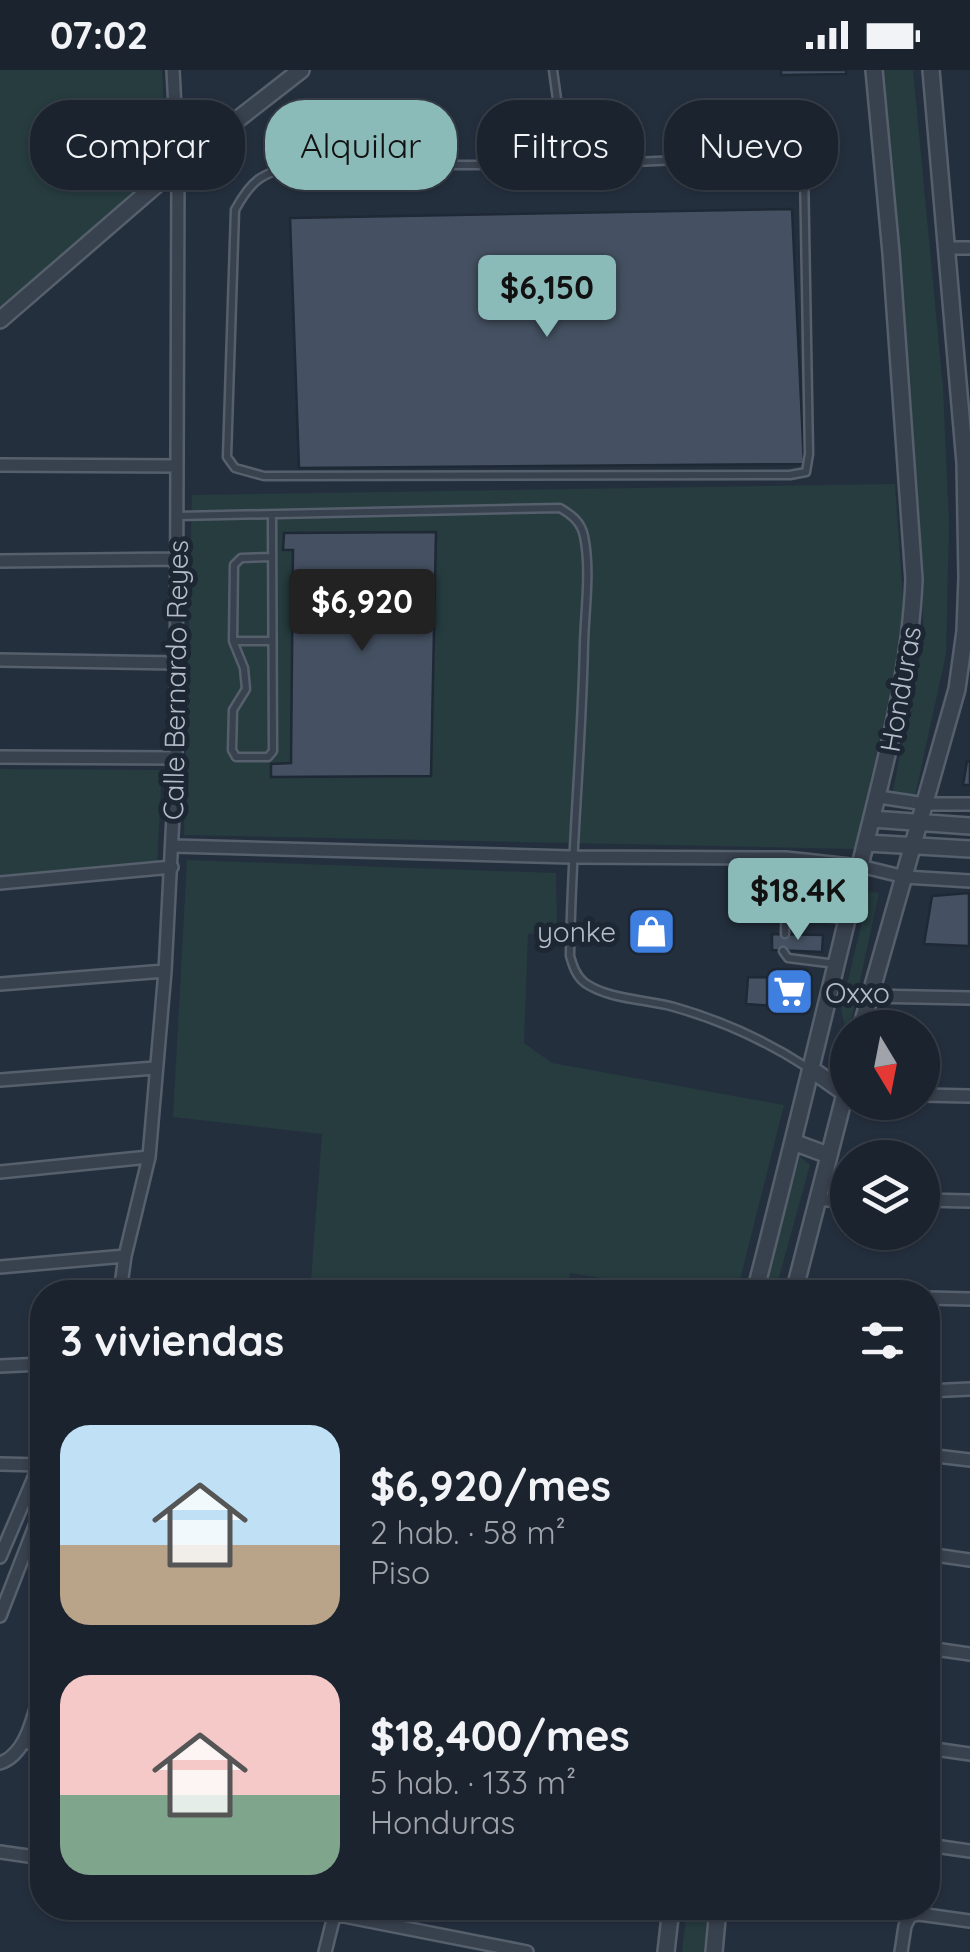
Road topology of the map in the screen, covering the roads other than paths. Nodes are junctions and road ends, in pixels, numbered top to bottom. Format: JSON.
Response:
{"nodes":[{"id":1,"x":173,"y":70,"type":"edge"},
{"id":2,"x":301,"y":70,"type":"edge"},
{"id":3,"x":553,"y":70,"type":"edge"},
{"id":4,"x":874,"y":70,"type":"edge"},
{"id":5,"x":931,"y":70,"type":"edge"},
{"id":6,"x":175,"y":100,"type":"edge"},
{"id":7,"x":557,"y":100,"type":"edge"},
{"id":8,"x":245,"y":114,"type":"edge"},
{"id":9,"x":566,"y":165,"type":"joint"},
{"id":10,"x":150,"y":190,"type":"edge"},
{"id":11,"x":178,"y":190,"type":"edge"},
{"id":12,"x":947,"y":248,"type":"junction"},
{"id":13,"x":970,"y":248,"type":"edge"},
{"id":14,"x":0,"y":320,"type":"edge"},
{"id":15,"x":964,"y":356,"type":"edge"},
{"id":16,"x":967,"y":464,"type":"edge"},
{"id":17,"x":0,"y":465,"type":"edge"},
{"id":18,"x":176,"y":466,"type":"junction"},
{"id":19,"x":177,"y":516,"type":"junction"},
{"id":20,"x":272,"y":516,"type":"junction"},
{"id":21,"x":272,"y":557,"type":"junction"},
{"id":22,"x":178,"y":559,"type":"junction"},
{"id":23,"x":0,"y":561,"type":"edge"},
{"id":24,"x":969,"y":578,"type":"edge"},
{"id":25,"x":271,"y":641,"type":"junction"},
{"id":26,"x":234,"y":642,"type":"junction"},
{"id":27,"x":0,"y":660,"type":"edge"},
{"id":28,"x":176,"y":664,"type":"junction"},
{"id":29,"x":964,"y":690,"type":"edge"},
{"id":30,"x":0,"y":757,"type":"edge"},
{"id":31,"x":176,"y":758,"type":"junction"},
{"id":32,"x":880,"y":798,"type":"junction"},
{"id":33,"x":925,"y":804,"type":"junction"},
{"id":34,"x":970,"y":804,"type":"edge"},
{"id":35,"x":872,"y":819,"type":"junction"},
{"id":36,"x":919,"y":825,"type":"junction"},
{"id":37,"x":970,"y":826,"type":"edge"},
{"id":38,"x":867,"y":843,"type":"junction"},
{"id":39,"x":173,"y":846,"type":"junction"},
{"id":40,"x":912,"y":848,"type":"junction"},
{"id":41,"x":970,"y":849,"type":"edge"},
{"id":42,"x":571,"y":857,"type":"junction"},
{"id":43,"x":786,"y":858,"type":"junction"},
{"id":44,"x":860,"y":866,"type":"junction"},
{"id":45,"x":172,"y":868,"type":"junction"},
{"id":46,"x":906,"y":877,"type":"junction"},
{"id":47,"x":970,"y":881,"type":"edge"},
{"id":48,"x":0,"y":883,"type":"edge"},
{"id":49,"x":785,"y":914,"type":"junction"},
{"id":50,"x":848,"y":919,"type":"junction"},
{"id":51,"x":785,"y":934,"type":"dead end"},
{"id":52,"x":783,"y":951,"type":"dead end"},
{"id":53,"x":837,"y":964,"type":"junction"},
{"id":54,"x":165,"y":971,"type":"junction"},
{"id":55,"x":0,"y":984,"type":"edge"},
{"id":56,"x":870,"y":996,"type":"junction"},
{"id":57,"x":970,"y":998,"type":"edge"},
{"id":58,"x":866,"y":1010,"type":"edge"},
{"id":59,"x":154,"y":1068,"type":"junction"},
{"id":60,"x":811,"y":1069,"type":"junction"},
{"id":61,"x":0,"y":1080,"type":"edge"},
{"id":62,"x":830,"y":1080,"type":"edge"},
{"id":63,"x":940,"y":1095,"type":"edge"},
{"id":64,"x":970,"y":1096,"type":"edge"},
{"id":65,"x":838,"y":1120,"type":"edge"},
{"id":66,"x":793,"y":1142,"type":"junction"},
{"id":67,"x":828,"y":1155,"type":"junction"},
{"id":68,"x":150,"y":1158,"type":"junction"},
{"id":69,"x":0,"y":1172,"type":"edge"},
{"id":70,"x":820,"y":1200,"type":"junction"},
{"id":71,"x":830,"y":1200,"type":"edge"},
{"id":72,"x":940,"y":1200,"type":"edge"},
{"id":73,"x":970,"y":1201,"type":"edge"},
{"id":74,"x":126,"y":1256,"type":"junction"},
{"id":75,"x":0,"y":1267,"type":"edge"},
{"id":76,"x":121,"y":1280,"type":"edge"},
{"id":77,"x":758,"y":1280,"type":"edge"},
{"id":78,"x":797,"y":1280,"type":"edge"},
{"id":79,"x":940,"y":1298,"type":"edge"},
{"id":80,"x":970,"y":1299,"type":"edge"},
{"id":81,"x":30,"y":1365,"type":"edge"},
{"id":82,"x":0,"y":1366,"type":"edge"},
{"id":83,"x":970,"y":1390,"type":"edge"},
{"id":84,"x":940,"y":1391,"type":"edge"},
{"id":85,"x":940,"y":1457,"type":"edge"},
{"id":86,"x":970,"y":1460,"type":"edge"},
{"id":87,"x":30,"y":1463,"type":"edge"},
{"id":88,"x":0,"y":1464,"type":"edge"},
{"id":89,"x":30,"y":1490,"type":"edge"},
{"id":90,"x":30,"y":1539,"type":"edge"},
{"id":91,"x":940,"y":1556,"type":"edge"},
{"id":92,"x":0,"y":1558,"type":"edge"},
{"id":93,"x":22,"y":1560,"type":"junction"},
{"id":94,"x":970,"y":1560,"type":"edge"},
{"id":95,"x":0,"y":1616,"type":"edge"},
{"id":96,"x":940,"y":1650,"type":"edge"},
{"id":97,"x":970,"y":1654,"type":"edge"},
{"id":98,"x":30,"y":1724,"type":"edge"},
{"id":99,"x":24,"y":1742,"type":"junction"},
{"id":100,"x":30,"y":1743,"type":"edge"},
{"id":101,"x":940,"y":1750,"type":"edge"},
{"id":102,"x":970,"y":1754,"type":"edge"},
{"id":103,"x":0,"y":1763,"type":"edge"},
{"id":104,"x":940,"y":1846,"type":"edge"},
{"id":105,"x":970,"y":1850,"type":"edge"},
{"id":106,"x":0,"y":1852,"type":"edge"},
{"id":107,"x":30,"y":1856,"type":"edge"},
{"id":108,"x":940,"y":1917,"type":"edge"},
{"id":109,"x":333,"y":1920,"type":"edge"},
{"id":110,"x":377,"y":1920,"type":"edge"},
{"id":111,"x":670,"y":1920,"type":"edge"},
{"id":112,"x":717,"y":1920,"type":"edge"},
{"id":113,"x":908,"y":1920,"type":"edge"},
{"id":114,"x":970,"y":1921,"type":"edge"},
{"id":115,"x":325,"y":1952,"type":"edge"},
{"id":116,"x":527,"y":1952,"type":"edge"},
{"id":117,"x":666,"y":1952,"type":"edge"},
{"id":118,"x":714,"y":1952,"type":"edge"},
{"id":119,"x":902,"y":1952,"type":"edge"}],
"edges":[{"from":1,"to":6,"type":"street","name":"Calle Bernardo Reyes"},
{"from":2,"to":8,"type":"street"},
{"from":3,"to":7,"type":"lane"},
{"from":4,"to":32,"type":"street","name":"Honduras"},
{"from":5,"to":12,"type":"street","name":"Honduras"},
{"from":9,"to":9,"type":"lane"},
{"from":10,"to":14,"type":"street"},
{"from":11,"to":18,"type":"street","name":"Calle Bernardo Reyes"},
{"from":12,"to":13,"type":"street"},
{"from":12,"to":15,"type":"street","name":"Honduras"},
{"from":15,"to":16,"type":"street","name":"Honduras"},
{"from":16,"to":24,"type":"street","name":"Honduras"},
{"from":17,"to":18,"type":"street"},
{"from":18,"to":19,"type":"street","name":"Calle Bernardo Reyes"},
{"from":19,"to":20,"type":"lane"},
{"from":19,"to":22,"type":"street","name":"Calle Bernardo Reyes"},
{"from":20,"to":21,"type":"lane"},
{"from":20,"to":42,"type":"lane"},
{"from":21,"to":25,"type":"lane"},
{"from":21,"to":26,"type":"lane"},
{"from":22,"to":23,"type":"street"},
{"from":22,"to":28,"type":"street","name":"Calle Bernardo Reyes"},
{"from":24,"to":29,"type":"street","name":"Honduras"},
{"from":25,"to":26,"type":"lane"},
{"from":25,"to":26,"type":"lane"},
{"from":27,"to":28,"type":"street"},
{"from":28,"to":31,"type":"street","name":"Calle Bernardo Reyes"},
{"from":29,"to":33,"type":"street","name":"Honduras"},
{"from":30,"to":31,"type":"street"},
{"from":31,"to":39,"type":"street","name":"Calle Bernardo Reyes"},
{"from":32,"to":33,"type":"street"},
{"from":32,"to":35,"type":"street","name":"Honduras"},
{"from":33,"to":34,"type":"street"},
{"from":33,"to":36,"type":"street","name":"Honduras"},
{"from":35,"to":36,"type":"street"},
{"from":35,"to":38,"type":"street","name":"Honduras"},
{"from":36,"to":37,"type":"street"},
{"from":36,"to":40,"type":"street","name":"Honduras"},
{"from":38,"to":40,"type":"street"},
{"from":38,"to":44,"type":"street","name":"Honduras"},
{"from":39,"to":42,"type":"street"},
{"from":39,"to":45,"type":"street","name":"Calle Bernardo Reyes"},
{"from":40,"to":41,"type":"street"},
{"from":40,"to":46,"type":"street","name":"Honduras"},
{"from":42,"to":43,"type":"street"},
{"from":42,"to":60,"type":"lane"},
{"from":43,"to":44,"type":"street"},
{"from":43,"to":49,"type":"lane"},
{"from":44,"to":46,"type":"street"},
{"from":44,"to":50,"type":"street","name":"Honduras"},
{"from":45,"to":48,"type":"street"},
{"from":45,"to":54,"type":"street","name":"Calle Bernardo Reyes"},
{"from":46,"to":47,"type":"street"},
{"from":46,"to":56,"type":"street","name":"Honduras"},
{"from":49,"to":50,"type":"lane"},
{"from":49,"to":51,"type":"lane"},
{"from":50,"to":53,"type":"street","name":"Honduras"},
{"from":52,"to":53,"type":"lane"},
{"from":53,"to":60,"type":"street","name":"Honduras"},
{"from":54,"to":55,"type":"street"},
{"from":54,"to":59,"type":"street","name":"Calle Bernardo Reyes"},
{"from":56,"to":57,"type":"street"},
{"from":56,"to":58,"type":"street","name":"Honduras"},
{"from":59,"to":61,"type":"street"},
{"from":59,"to":68,"type":"street","name":"Calle Bernardo Reyes"},
{"from":60,"to":62,"type":"street"},
{"from":60,"to":66,"type":"street","name":"Honduras"},
{"from":63,"to":64,"type":"street"},
{"from":65,"to":67,"type":"street"},
{"from":66,"to":67,"type":"street"},
{"from":66,"to":77,"type":"street","name":"Honduras"},
{"from":67,"to":70,"type":"street"},
{"from":68,"to":69,"type":"street"},
{"from":68,"to":74,"type":"street","name":"Calle Bernardo Reyes"},
{"from":70,"to":71,"type":"street"},
{"from":70,"to":78,"type":"street"},
{"from":72,"to":73,"type":"street"},
{"from":74,"to":75,"type":"street"},
{"from":74,"to":76,"type":"street","name":"Calle Bernardo Reyes"},
{"from":79,"to":80,"type":"street"},
{"from":81,"to":82,"type":"street"},
{"from":83,"to":84,"type":"street"},
{"from":85,"to":86,"type":"street"},
{"from":87,"to":88,"type":"street"},
{"from":89,"to":92,"type":"street"},
{"from":90,"to":93,"type":"street"},
{"from":91,"to":94,"type":"street"},
{"from":92,"to":93,"type":"street"},
{"from":93,"to":95,"type":"street"},
{"from":96,"to":97,"type":"street"},
{"from":98,"to":99,"type":"street"},
{"from":99,"to":100,"type":"street"},
{"from":99,"to":103,"type":"street"},
{"from":101,"to":102,"type":"street"},
{"from":104,"to":105,"type":"street"},
{"from":106,"to":107,"type":"street"},
{"from":108,"to":114,"type":"street"},
{"from":109,"to":115,"type":"street"},
{"from":110,"to":116,"type":"street"},
{"from":111,"to":117,"type":"street"},
{"from":112,"to":118,"type":"street"},
{"from":113,"to":119,"type":"street"}]}
